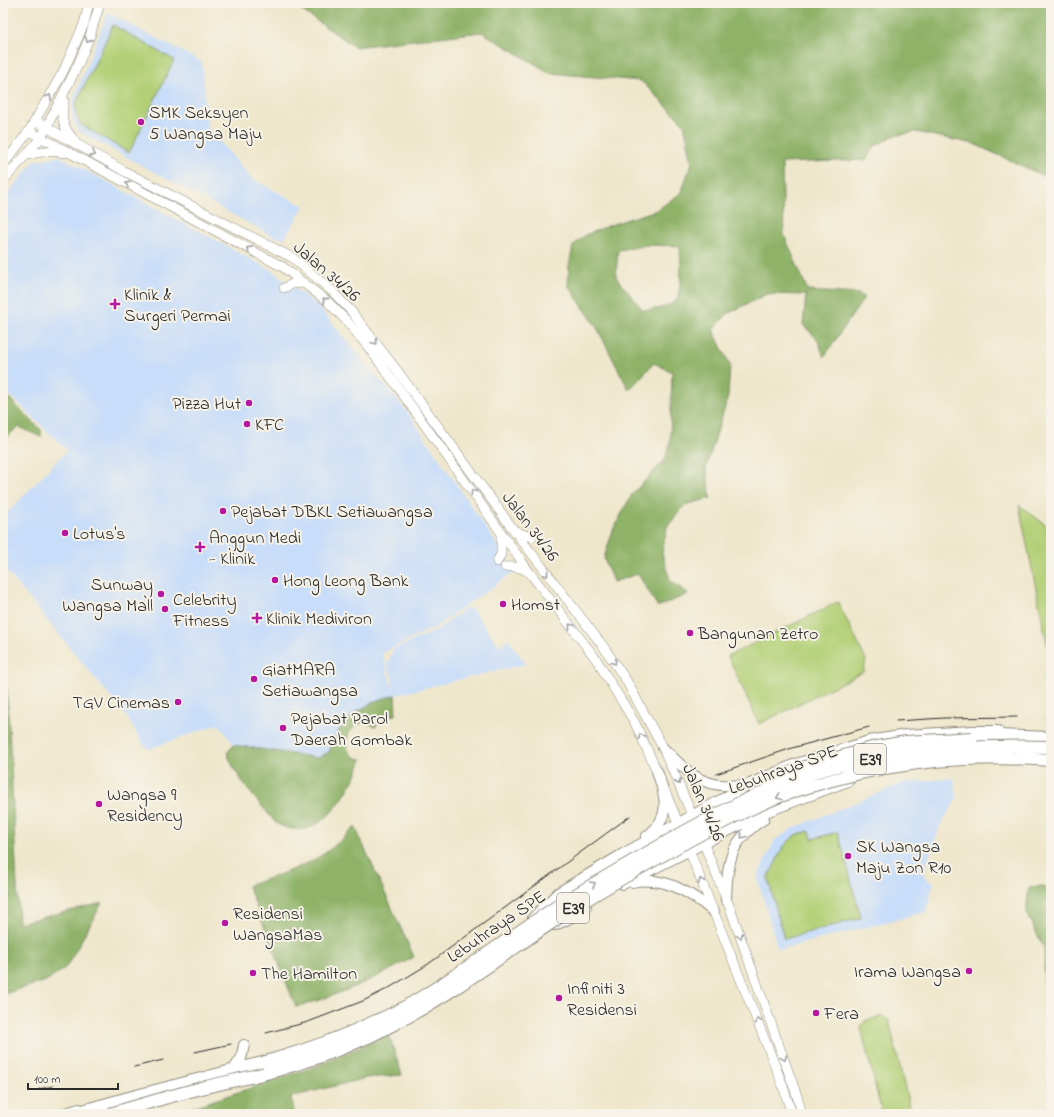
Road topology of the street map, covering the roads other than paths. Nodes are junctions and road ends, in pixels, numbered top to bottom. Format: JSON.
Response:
{"nodes":[{"id":1,"x":89,"y":3,"type":"edge"},
{"id":2,"x":100,"y":3,"type":"edge"},
{"id":3,"x":66,"y":89,"type":"junction"},
{"id":4,"x":36,"y":121,"type":"junction"},
{"id":5,"x":47,"y":128,"type":"junction"},
{"id":6,"x":29,"y":131,"type":"junction"},
{"id":7,"x":41,"y":138,"type":"junction"},
{"id":8,"x":79,"y":146,"type":"junction"},
{"id":9,"x":71,"y":154,"type":"junction"},
{"id":10,"x":25,"y":156,"type":"junction"},
{"id":11,"x":3,"y":165,"type":"edge"},
{"id":12,"x":3,"y":181,"type":"edge"},
{"id":13,"x":303,"y":283,"type":"junction"},
{"id":14,"x":284,"y":288,"type":"dead end"},
{"id":15,"x":513,"y":529,"type":"junction"},
{"id":16,"x":501,"y":532,"type":"junction"},
{"id":17,"x":532,"y":537,"type":"dead end"},
{"id":18,"x":530,"y":572,"type":"junction"},
{"id":19,"x":1051,"y":738,"type":"edge"},
{"id":20,"x":1051,"y":742,"type":"edge"},
{"id":21,"x":663,"y":748,"type":"junction"},
{"id":22,"x":1051,"y":748,"type":"edge"},
{"id":23,"x":1051,"y":755,"type":"edge"},
{"id":24,"x":1051,"y":760,"type":"edge"},
{"id":25,"x":657,"y":771,"type":"junction"},
{"id":26,"x":864,"y":775,"type":"junction"},
{"id":27,"x":795,"y":777,"type":"dead end"},
{"id":28,"x":748,"y":785,"type":"junction"},
{"id":29,"x":799,"y":792,"type":"dead end"},
{"id":30,"x":786,"y":805,"type":"junction"},
{"id":31,"x":697,"y":819,"type":"junction"},
{"id":32,"x":678,"y":824,"type":"junction"},
{"id":33,"x":703,"y":842,"type":"junction"},
{"id":34,"x":689,"y":850,"type":"junction"},
{"id":35,"x":624,"y":854,"type":"junction"},
{"id":36,"x":622,"y":884,"type":"junction"},
{"id":37,"x":726,"y":900,"type":"junction"},
{"id":38,"x":714,"y":912,"type":"junction"},
{"id":39,"x":244,"y":1045,"type":"dead end"},
{"id":40,"x":236,"y":1066,"type":"junction"},
{"id":41,"x":62,"y":1114,"type":"edge"},
{"id":42,"x":72,"y":1114,"type":"edge"},
{"id":43,"x":110,"y":1114,"type":"edge"},
{"id":44,"x":121,"y":1114,"type":"edge"},
{"id":45,"x":792,"y":1114,"type":"edge"},
{"id":46,"x":802,"y":1114,"type":"edge"}],
"edges":[{"from":4,"to":1,"type":"main road","one_way":true},
{"from":2,"to":3,"type":"main road","one_way":true},
{"from":3,"to":5,"type":"main road"},
{"from":3,"to":8,"type":"main road"},
{"from":4,"to":5,"type":"main road","name":"Jalan 34/26"},
{"from":4,"to":6,"type":"main road"},
{"from":5,"to":7,"type":"main road"},
{"from":5,"to":8,"type":"main road","name":"Jalan 34/26"},
{"from":6,"to":7,"type":"main road","name":"Jalan 34/26"},
{"from":6,"to":11,"type":"main road"},
{"from":7,"to":9,"type":"main road","name":"Jalan 34/26"},
{"from":7,"to":10,"type":"main road"},
{"from":8,"to":15,"type":"main road","name":"Jalan 34/26","one_way":true},
{"from":9,"to":10,"type":"main road"},
{"from":13,"to":9,"type":"main road","name":"Jalan 34/26","one_way":true},
{"from":10,"to":12,"type":"main road"},
{"from":13,"to":14,"type":"main road"},
{"from":16,"to":13,"type":"main road","name":"Jalan 34/26","one_way":true},
{"from":15,"to":17,"type":"main road"},
{"from":15,"to":21,"type":"main road","name":"Jalan 34/26","one_way":true},
{"from":16,"to":18,"type":"main road","name":"Jalan 34/26"},
{"from":16,"to":18,"type":"main road"},
{"from":25,"to":18,"type":"main road","name":"Jalan 34/26","one_way":true},
{"from":19,"to":28,"type":"main road"},
{"from":19,"to":31,"type":"highway","number":"E39","bridge":true},
{"from":20,"to":27,"type":"main road"},
{"from":21,"to":28,"type":"main road"},
{"from":21,"to":31,"type":"main road","name":"Jalan 34/26","one_way":true},
{"from":22,"to":31,"type":"highway","name":"Lebuhraya SPE","number":"E39","bridge":true},
{"from":23,"to":26,"type":"main road"},
{"from":24,"to":43,"type":"highway","name":"Lebuhraya SPE","number":"E39","one_way":true,"bridge":true},
{"from":25,"to":32,"type":"main road","name":"Jalan 34/26"},
{"from":25,"to":35,"type":"main road"},
{"from":26,"to":29,"type":"main road"},
{"from":26,"to":30,"type":"main road"},
{"from":28,"to":31,"type":"main road"},
{"from":30,"to":33,"type":"main road"},
{"from":30,"to":37,"type":"main road","one_way":true},
{"from":31,"to":32,"type":"main road"},
{"from":31,"to":33,"type":"main road","name":"Jalan 34/26"},
{"from":42,"to":31,"type":"highway","name":"Lebuhraya SPE","number":"E39","one_way":true,"bridge":true},
{"from":32,"to":34,"type":"main road","name":"Jalan 34/26"},
{"from":32,"to":35,"type":"main road"},
{"from":33,"to":34,"type":"main road"},
{"from":33,"to":37,"type":"main road","name":"Jalan 34/26"},
{"from":34,"to":36,"type":"main road"},
{"from":38,"to":34,"type":"main road","name":"Jalan 34/26","one_way":true},
{"from":35,"to":40,"type":"main road"},
{"from":36,"to":38,"type":"main road"},
{"from":36,"to":44,"type":"main road"},
{"from":37,"to":46,"type":"main road","name":"Jalan 34/26","one_way":true},
{"from":45,"to":38,"type":"main road","name":"Jalan 34/26","one_way":true},
{"from":39,"to":40,"type":"main road"},
{"from":40,"to":41,"type":"main road"}]}
